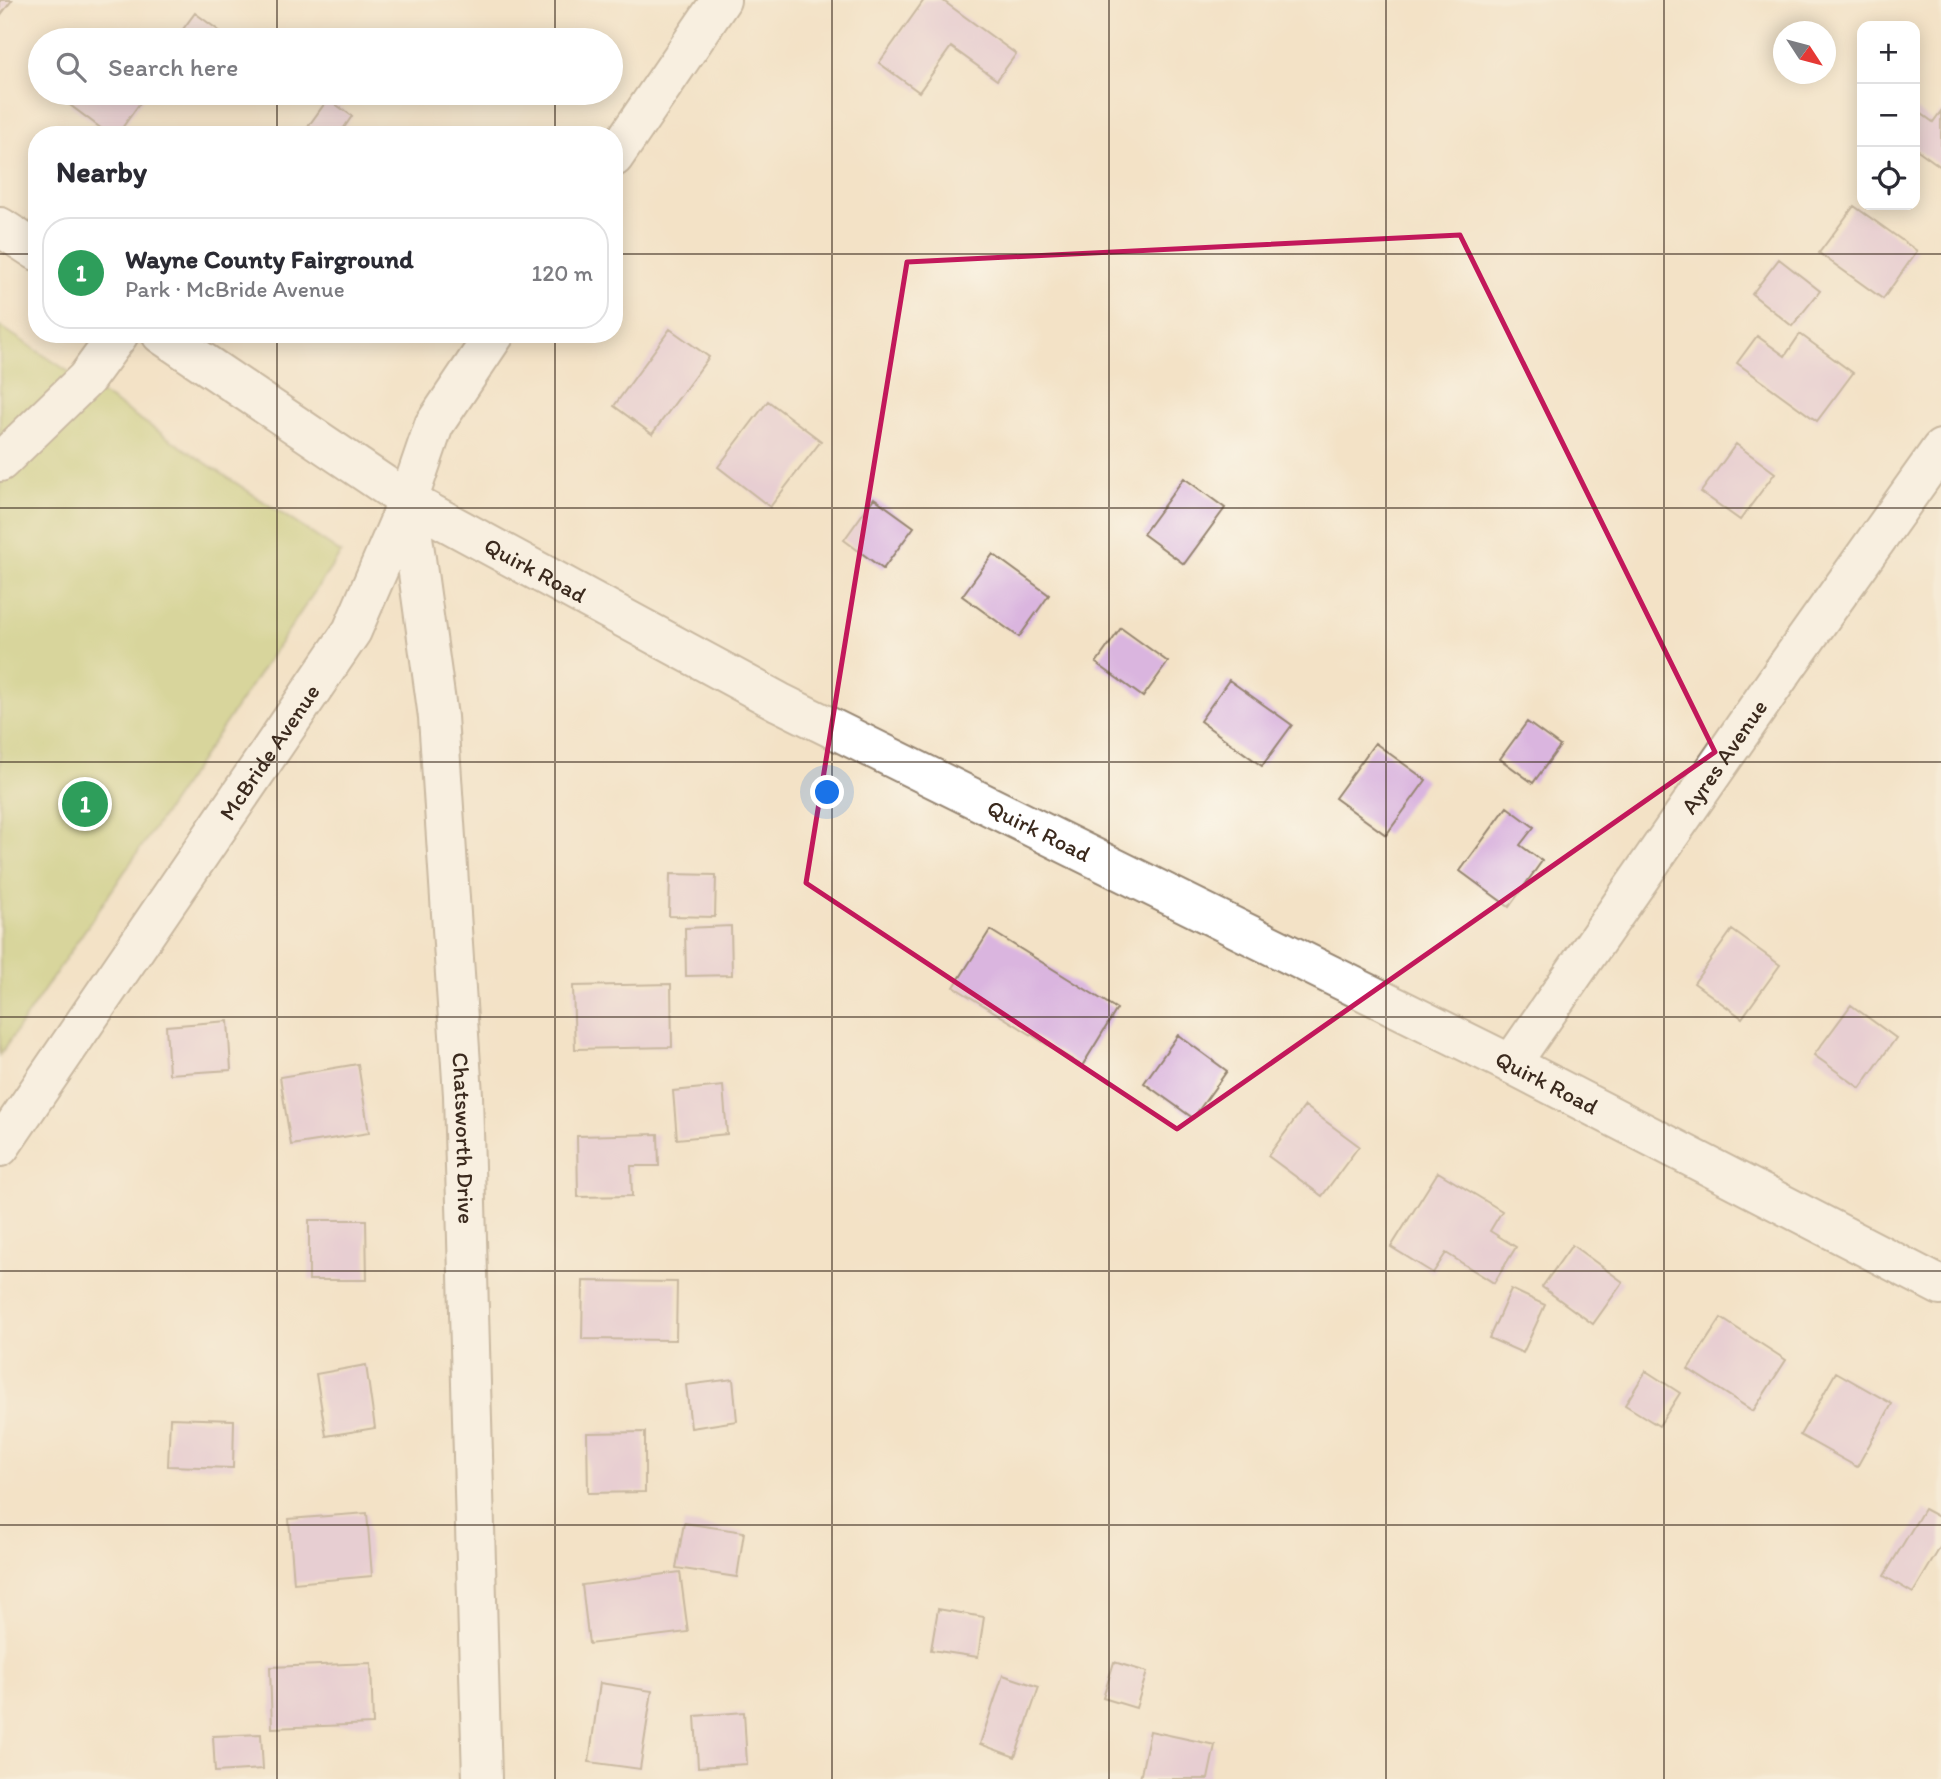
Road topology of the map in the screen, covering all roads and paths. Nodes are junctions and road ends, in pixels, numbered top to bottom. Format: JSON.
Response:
{"nodes":[{"id":1,"x":721,"y":0,"type":"edge"},
{"id":2,"x":623,"y":144,"type":"edge"},
{"id":3,"x":0,"y":227,"type":"edge"},
{"id":4,"x":28,"y":245,"type":"edge"},
{"id":5,"x":112,"y":343,"type":"edge"},
{"id":6,"x":174,"y":343,"type":"edge"},
{"id":7,"x":489,"y":343,"type":"edge"},
{"id":8,"x":1941,"y":449,"type":"edge"},
{"id":9,"x":0,"y":462,"type":"edge"},
{"id":10,"x":408,"y":501,"type":"junction"},
{"id":11,"x":1511,"y":1064,"type":"junction"},
{"id":12,"x":0,"y":1147,"type":"edge"},
{"id":13,"x":1941,"y":1286,"type":"edge"},
{"id":14,"x":482,"y":1779,"type":"edge"}],
"edges":[{"from":1,"to":2,"type":"street"},
{"from":3,"to":4,"type":"street"},
{"from":5,"to":9,"type":"street"},
{"from":6,"to":10,"type":"street","name":"Quirk Road"},
{"from":7,"to":10,"type":"street","name":"McBride Avenue"},
{"from":8,"to":11,"type":"street","name":"Ayres Avenue"},
{"from":10,"to":11,"type":"street","name":"Quirk Road"},
{"from":10,"to":12,"type":"street","name":"McBride Avenue"},
{"from":10,"to":14,"type":"street","name":"Chatsworth Drive"},
{"from":11,"to":13,"type":"street","name":"Quirk Road"}]}
